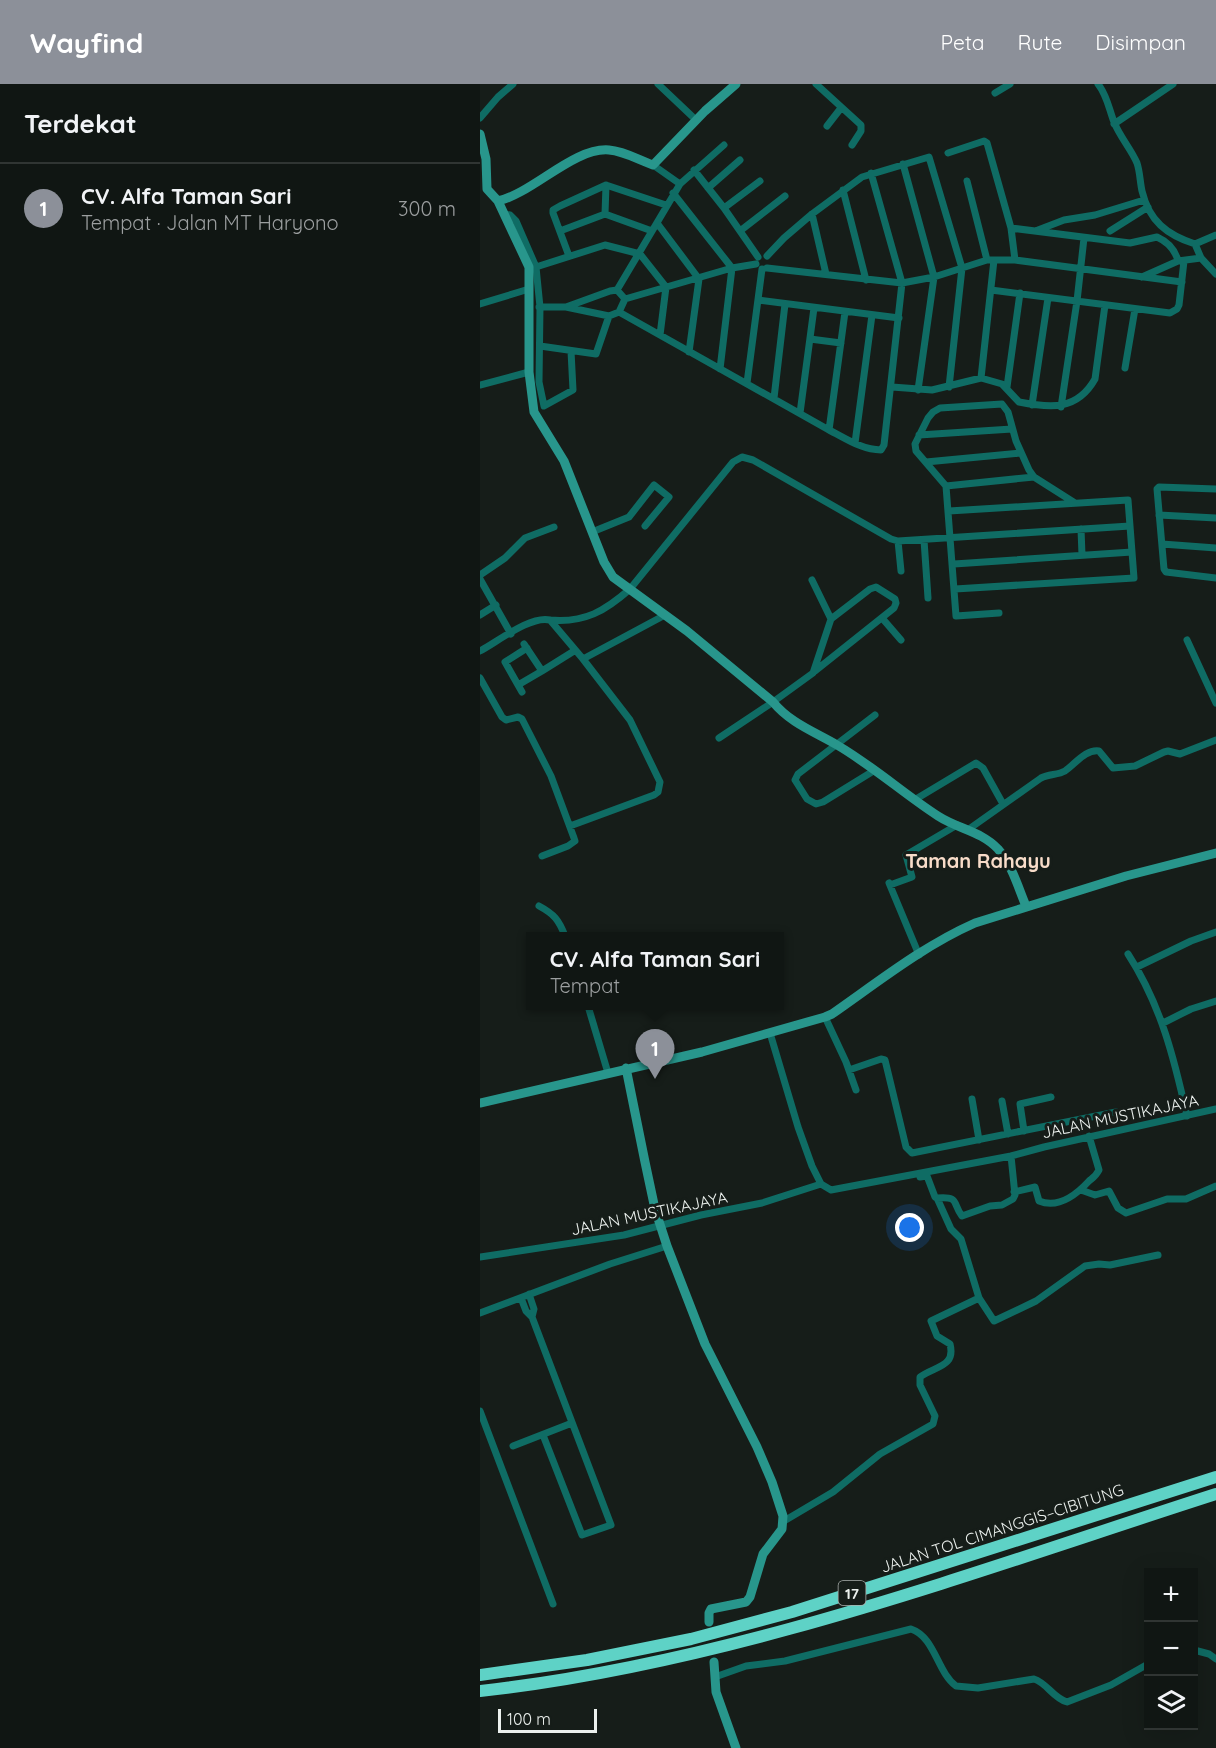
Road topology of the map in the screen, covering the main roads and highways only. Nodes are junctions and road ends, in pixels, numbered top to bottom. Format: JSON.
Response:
{"nodes":[{"id":1,"x":1216,"y":1477,"type":"edge"},
{"id":2,"x":1216,"y":1494,"type":"edge"},
{"id":3,"x":480,"y":1675,"type":"edge"},
{"id":4,"x":480,"y":1691,"type":"edge"}],
"edges":[{"from":1,"to":3,"type":"highway","name":"JALAN TOL CIMANGGIS–CIBITUNG","number":"17"},
{"from":2,"to":4,"type":"highway","name":"JALAN TOL CIMANGGIS–CIBITUNG","number":"17"}]}
